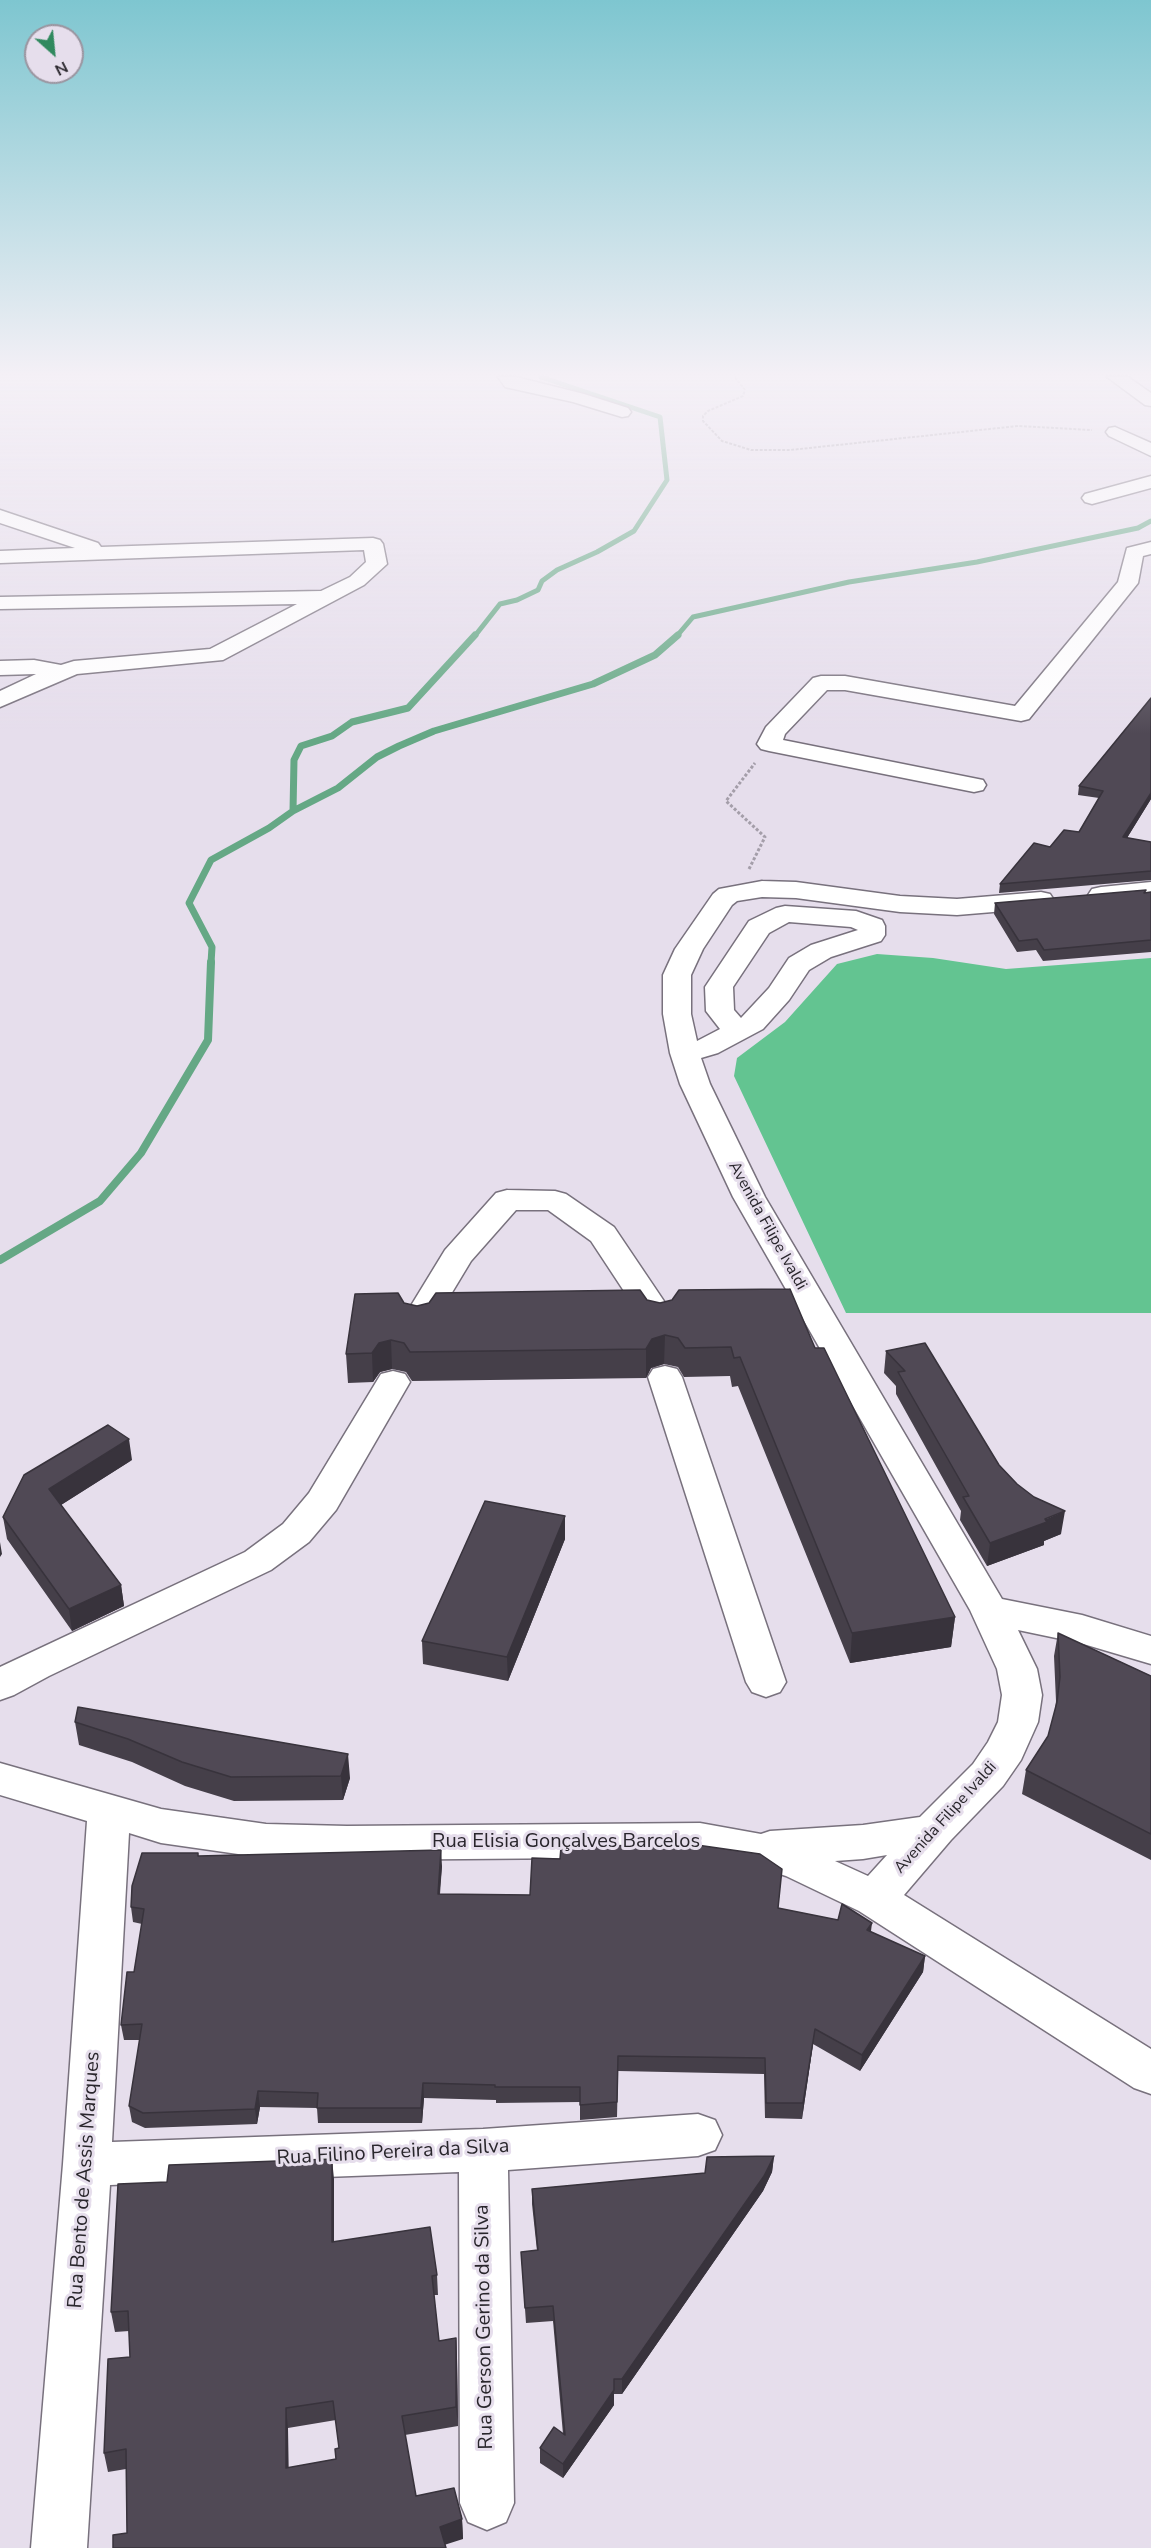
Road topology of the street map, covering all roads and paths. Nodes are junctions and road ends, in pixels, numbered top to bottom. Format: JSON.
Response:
{"nodes":[{"id":1,"x":1100,"y":496,"type":"edge"},
{"id":2,"x":1092,"y":498,"type":"dead end"},
{"id":3,"x":0,"y":516,"type":"edge"},
{"id":4,"x":1151,"y":548,"type":"edge"},
{"id":5,"x":110,"y":553,"type":"junction"},
{"id":6,"x":0,"y":557,"type":"edge"},
{"id":7,"x":327,"y":597,"type":"junction"},
{"id":8,"x":0,"y":603,"type":"edge"},
{"id":9,"x":0,"y":668,"type":"edge"},
{"id":10,"x":60,"y":672,"type":"junction"},
{"id":11,"x":0,"y":700,"type":"edge"},
{"id":12,"x":769,"y":744,"type":"junction"},
{"id":13,"x":974,"y":785,"type":"dead end"},
{"id":14,"x":1151,"y":890,"type":"edge"},
{"id":15,"x":738,"y":891,"type":"junction"},
{"id":16,"x":737,"y":1032,"type":"junction"},
{"id":17,"x":685,"y":1053,"type":"junction"},
{"id":18,"x":659,"y":1319,"type":"edge"},
{"id":19,"x":418,"y":1322,"type":"edge"},
{"id":20,"x":665,"y":1377,"type":"dead end"},
{"id":21,"x":393,"y":1382,"type":"dead end"},
{"id":22,"x":989,"y":1610,"type":"junction"},
{"id":23,"x":1151,"y":1650,"type":"edge"},
{"id":24,"x":766,"y":1682,"type":"dead end"},
{"id":25,"x":0,"y":1685,"type":"edge"},
{"id":26,"x":0,"y":1779,"type":"edge"},
{"id":27,"x":109,"y":1811,"type":"junction"},
{"id":28,"x":932,"y":1832,"type":"junction"},
{"id":29,"x":755,"y":1849,"type":"junction"},
{"id":30,"x":874,"y":1899,"type":"junction"},
{"id":31,"x":1151,"y":2074,"type":"edge"},
{"id":32,"x":698,"y":2135,"type":"dead end"},
{"id":33,"x":483,"y":2150,"type":"junction"},
{"id":34,"x":87,"y":2164,"type":"junction"},
{"id":35,"x":488,"y":2503,"type":"dead end"},
{"id":36,"x":59,"y":2548,"type":"edge"}],
"edges":[{"from":1,"to":2,"type":"street"},
{"from":3,"to":5,"type":"street"},
{"from":4,"to":12,"type":"street"},
{"from":5,"to":6,"type":"street"},
{"from":5,"to":7,"type":"street"},
{"from":7,"to":8,"type":"street"},
{"from":7,"to":10,"type":"street"},
{"from":9,"to":10,"type":"street"},
{"from":10,"to":11,"type":"street"},
{"from":12,"to":13,"type":"street"},
{"from":12,"to":15,"type":"path"},
{"from":14,"to":15,"type":"street"},
{"from":15,"to":17,"type":"street","name":"Avenida Filipe Ivaldi"},
{"from":16,"to":16,"type":"street"},
{"from":16,"to":17,"type":"street"},
{"from":17,"to":22,"type":"street","name":"Avenida Filipe Ivaldi"},
{"from":18,"to":19,"type":"street"},
{"from":20,"to":24,"type":"street"},
{"from":21,"to":25,"type":"street"},
{"from":22,"to":23,"type":"street"},
{"from":22,"to":28,"type":"street","name":"Avenida Filipe Ivaldi"},
{"from":26,"to":27,"type":"street","name":"Rua Elisia Gonçalves Barcelos"},
{"from":27,"to":29,"type":"street","name":"Rua Elisia Gonçalves Barcelos"},
{"from":27,"to":34,"type":"street","name":"Rua Bento de Assis Marques"},
{"from":28,"to":29,"type":"street"},
{"from":28,"to":30,"type":"street","name":"Avenida Filipe Ivaldi"},
{"from":29,"to":30,"type":"street","name":"Rua Elisia Gonçalves Barcelos"},
{"from":30,"to":31,"type":"street","name":"Rua Elisia Gonçalves Barcelos"},
{"from":32,"to":33,"type":"street","name":"Rua Filino Pereira da Silva"},
{"from":33,"to":34,"type":"street","name":"Rua Filino Pereira da Silva"},
{"from":33,"to":35,"type":"street","name":"Rua Gerson Gerino da Silva"},
{"from":34,"to":36,"type":"street","name":"Rua Bento de Assis Marques"}]}
